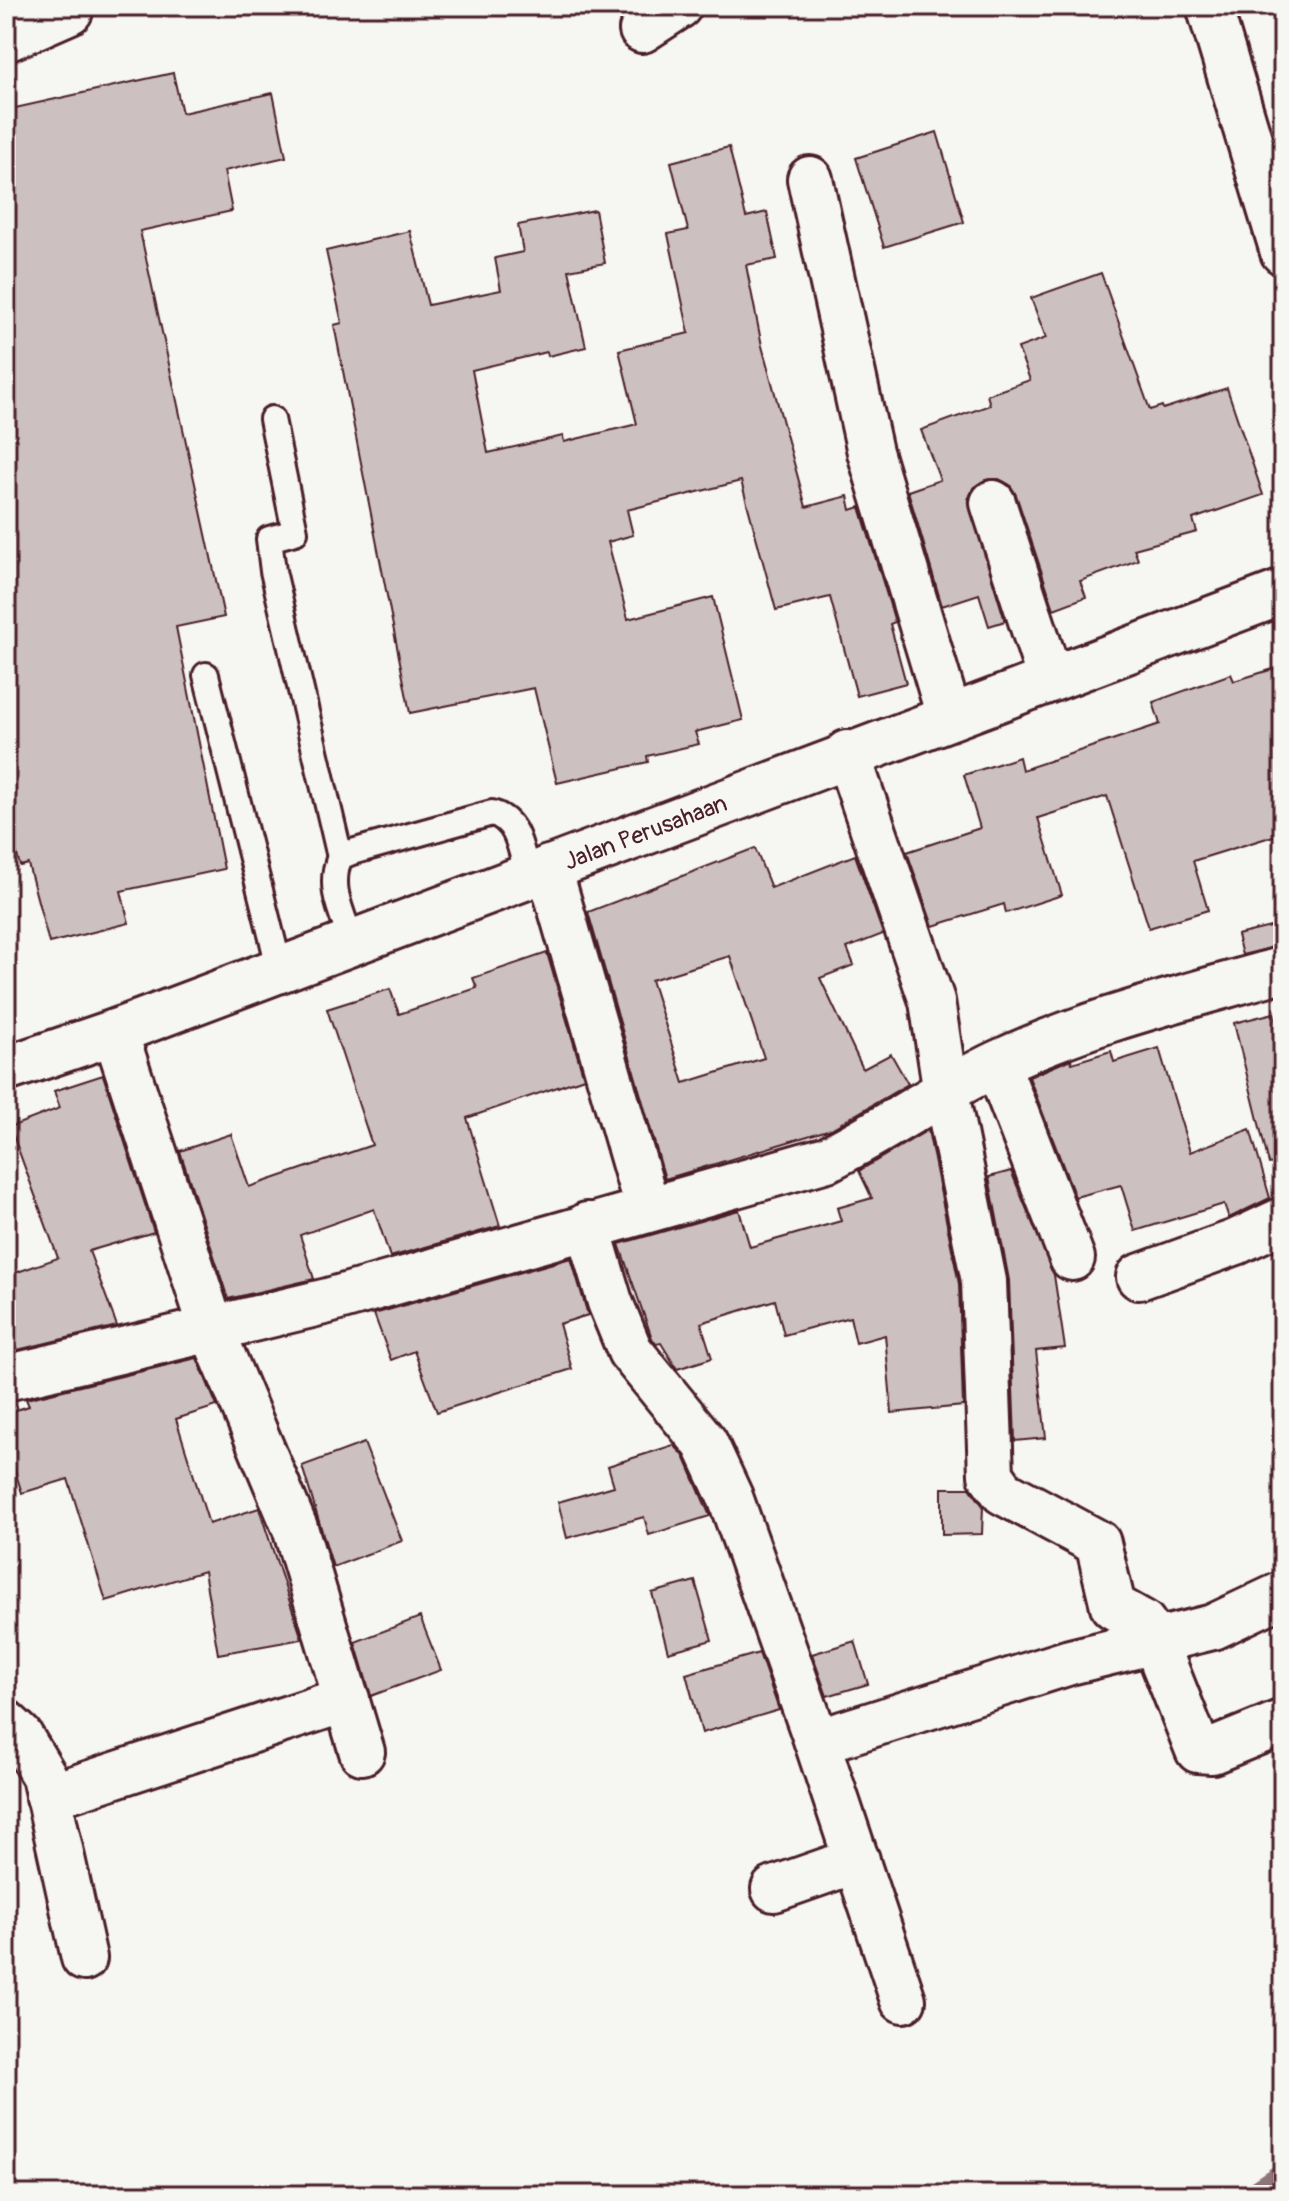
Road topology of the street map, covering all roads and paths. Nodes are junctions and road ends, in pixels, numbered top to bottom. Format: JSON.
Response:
{"nodes":[{"id":1,"x":679,"y":6,"type":"edge"},
{"id":2,"x":1209,"y":6,"type":"edge"},
{"id":3,"x":70,"y":11,"type":"dead end"},
{"id":4,"x":642,"y":30,"type":"dead end"},
{"id":5,"x":6,"y":39,"type":"edge"},
{"id":6,"x":810,"y":179,"type":"dead end"},
{"id":7,"x":1283,"y":252,"type":"edge"},
{"id":8,"x":272,"y":419,"type":"dead end"},
{"id":9,"x":993,"y":503,"type":"dead end"},
{"id":10,"x":1283,"y":592,"type":"edge"},
{"id":11,"x":206,"y":675,"type":"dead end"},
{"id":12,"x":1050,"y":679,"type":"junction"},
{"id":13,"x":949,"y":716,"type":"junction"},
{"id":14,"x":847,"y":753,"type":"junction"},
{"id":15,"x":340,"y":857,"type":"junction"},
{"id":16,"x":539,"y":872,"type":"junction"},
{"id":17,"x":352,"y":942,"type":"junction"},
{"id":18,"x":1283,"y":969,"type":"edge"},
{"id":19,"x":280,"y":970,"type":"junction"},
{"id":20,"x":115,"y":1032,"type":"junction"},
{"id":21,"x":997,"y":1064,"type":"junction"},
{"id":22,"x":6,"y":1069,"type":"edge"},
{"id":23,"x":946,"y":1093,"type":"junction"},
{"id":24,"x":647,"y":1207,"type":"junction"},
{"id":25,"x":1283,"y":1220,"type":"edge"},
{"id":26,"x":587,"y":1225,"type":"junction"},
{"id":27,"x":1072,"y":1258,"type":"dead end"},
{"id":28,"x":1139,"y":1277,"type":"dead end"},
{"id":29,"x":212,"y":1330,"type":"junction"},
{"id":30,"x":6,"y":1378,"type":"edge"},
{"id":31,"x":1283,"y":1594,"type":"edge"},
{"id":32,"x":1154,"y":1639,"type":"junction"},
{"id":33,"x":347,"y":1699,"type":"junction"},
{"id":34,"x":1283,"y":1722,"type":"edge"},
{"id":35,"x":6,"y":1723,"type":"edge"},
{"id":36,"x":817,"y":1742,"type":"junction"},
{"id":37,"x":362,"y":1752,"type":"dead end"},
{"id":38,"x":48,"y":1797,"type":"junction"},
{"id":39,"x":857,"y":1860,"type":"junction"},
{"id":40,"x":774,"y":1889,"type":"dead end"},
{"id":41,"x":84,"y":1958,"type":"dead end"},
{"id":42,"x":903,"y":2000,"type":"dead end"}],
"edges":[{"from":1,"to":4,"type":"street"},
{"from":2,"to":7,"type":"street"},
{"from":3,"to":5,"type":"street"},
{"from":6,"to":13,"type":"street"},
{"from":8,"to":15,"type":"lane"},
{"from":9,"to":12,"type":"street"},
{"from":10,"to":12,"type":"street","name":"Jalan Perusahaan"},
{"from":11,"to":19,"type":"lane"},
{"from":12,"to":13,"type":"street","name":"Jalan Perusahaan"},
{"from":13,"to":14,"type":"street","name":"Jalan Perusahaan"},
{"from":14,"to":16,"type":"street","name":"Jalan Perusahaan"},
{"from":14,"to":23,"type":"street"},
{"from":15,"to":16,"type":"lane"},
{"from":15,"to":17,"type":"lane"},
{"from":16,"to":17,"type":"street","name":"Jalan Perusahaan"},
{"from":16,"to":24,"type":"street"},
{"from":17,"to":19,"type":"street","name":"Jalan Perusahaan"},
{"from":18,"to":21,"type":"street"},
{"from":19,"to":20,"type":"street","name":"Jalan Perusahaan"},
{"from":20,"to":22,"type":"street","name":"Jalan Perusahaan"},
{"from":20,"to":29,"type":"street"},
{"from":21,"to":23,"type":"street"},
{"from":21,"to":27,"type":"street"},
{"from":23,"to":24,"type":"street"},
{"from":23,"to":32,"type":"street"},
{"from":24,"to":26,"type":"street"},
{"from":25,"to":28,"type":"street"},
{"from":26,"to":29,"type":"street"},
{"from":26,"to":36,"type":"street"},
{"from":29,"to":30,"type":"street"},
{"from":29,"to":33,"type":"street"},
{"from":31,"to":32,"type":"street"},
{"from":32,"to":34,"type":"street"},
{"from":32,"to":36,"type":"street"},
{"from":33,"to":37,"type":"street"},
{"from":33,"to":38,"type":"street"},
{"from":35,"to":38,"type":"street"},
{"from":36,"to":39,"type":"street"},
{"from":38,"to":41,"type":"street"},
{"from":39,"to":40,"type":"street"},
{"from":39,"to":42,"type":"street"}]}
